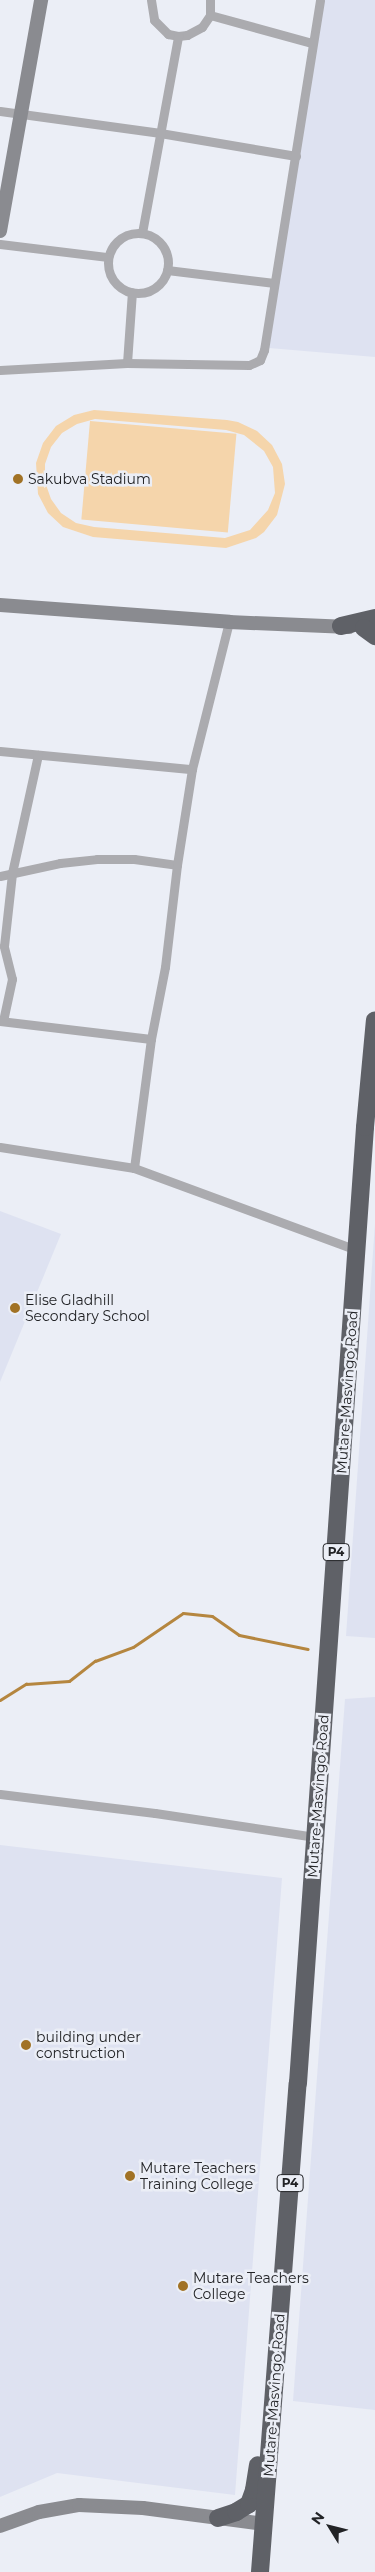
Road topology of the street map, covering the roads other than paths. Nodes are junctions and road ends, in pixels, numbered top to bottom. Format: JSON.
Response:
{"nodes":[{"id":1,"x":41,"y":0,"type":"edge"},
{"id":2,"x":150,"y":0,"type":"edge"},
{"id":3,"x":210,"y":0,"type":"edge"},
{"id":4,"x":320,"y":0,"type":"edge"},
{"id":5,"x":210,"y":15,"type":"junction"},
{"id":6,"x":178,"y":36,"type":"junction"},
{"id":7,"x":312,"y":43,"type":"junction"},
{"id":8,"x":0,"y":112,"type":"edge"},
{"id":9,"x":21,"y":114,"type":"junction"},
{"id":10,"x":160,"y":133,"type":"junction"},
{"id":11,"x":296,"y":156,"type":"junction"},
{"id":12,"x":0,"y":231,"type":"edge"},
{"id":13,"x":142,"y":233,"type":"junction"},
{"id":14,"x":0,"y":244,"type":"edge"},
{"id":15,"x":108,"y":257,"type":"junction"},
{"id":16,"x":167,"y":270,"type":"junction"},
{"id":17,"x":274,"y":283,"type":"junction"},
{"id":18,"x":132,"y":292,"type":"junction"},
{"id":19,"x":128,"y":363,"type":"junction"},
{"id":20,"x":0,"y":370,"type":"edge"},
{"id":21,"x":0,"y":605,"type":"edge"},
{"id":22,"x":230,"y":622,"type":"junction"},
{"id":23,"x":341,"y":626,"type":"joint"},
{"id":24,"x":372,"y":628,"type":"edge"},
{"id":25,"x":0,"y":751,"type":"edge"},
{"id":26,"x":38,"y":755,"type":"junction"},
{"id":27,"x":192,"y":769,"type":"junction"},
{"id":28,"x":177,"y":865,"type":"junction"},
{"id":29,"x":12,"y":873,"type":"junction"},
{"id":30,"x":0,"y":876,"type":"edge"},
{"id":31,"x":375,"y":1020,"type":"edge"},
{"id":32,"x":2,"y":1021,"type":"edge"},
{"id":33,"x":151,"y":1039,"type":"junction"},
{"id":34,"x":370,"y":1127,"type":"edge"},
{"id":35,"x":0,"y":1147,"type":"edge"},
{"id":36,"x":134,"y":1168,"type":"junction"},
{"id":37,"x":357,"y":1250,"type":"junction"},
{"id":38,"x":0,"y":1794,"type":"edge"},
{"id":39,"x":315,"y":1838,"type":"junction"},
{"id":40,"x":274,"y":2376,"type":"junction"},
{"id":41,"x":218,"y":2518,"type":"junction"},
{"id":42,"x":265,"y":2524,"type":"junction"},
{"id":43,"x":0,"y":2526,"type":"edge"},
{"id":44,"x":260,"y":2572,"type":"edge"}],
"edges":[{"from":1,"to":9,"type":"street"},
{"from":2,"to":6,"type":"street"},
{"from":3,"to":5,"type":"street"},
{"from":4,"to":7,"type":"street"},
{"from":5,"to":6,"type":"street"},
{"from":5,"to":7,"type":"street"},
{"from":6,"to":10,"type":"street"},
{"from":7,"to":11,"type":"street"},
{"from":8,"to":9,"type":"street"},
{"from":9,"to":10,"type":"street"},
{"from":9,"to":12,"type":"street"},
{"from":10,"to":11,"type":"street"},
{"from":10,"to":13,"type":"street"},
{"from":11,"to":17,"type":"street"},
{"from":13,"to":15,"type":"street"},
{"from":13,"to":16,"type":"street"},
{"from":14,"to":15,"type":"street"},
{"from":15,"to":18,"type":"street"},
{"from":16,"to":17,"type":"street"},
{"from":16,"to":18,"type":"street"},
{"from":17,"to":19,"type":"street"},
{"from":18,"to":19,"type":"street"},
{"from":19,"to":20,"type":"street"},
{"from":21,"to":22,"type":"street"},
{"from":22,"to":23,"type":"street"},
{"from":22,"to":27,"type":"street"},
{"from":23,"to":24,"type":"highway"},
{"from":25,"to":26,"type":"street"},
{"from":26,"to":27,"type":"street"},
{"from":26,"to":29,"type":"street"},
{"from":27,"to":28,"type":"street"},
{"from":28,"to":29,"type":"street"},
{"from":28,"to":33,"type":"street"},
{"from":29,"to":30,"type":"street"},
{"from":29,"to":32,"type":"street"},
{"from":31,"to":34,"type":"highway","name":"Mutare-Masvingo Road","number":"P4"},
{"from":32,"to":33,"type":"street"},
{"from":33,"to":36,"type":"street"},
{"from":34,"to":37,"type":"highway","name":"Mutare-Masvingo Road","number":"P4"},
{"from":35,"to":36,"type":"street"},
{"from":36,"to":37,"type":"street"},
{"from":37,"to":39,"type":"highway","name":"Mutare-Masvingo Road","number":"P4"},
{"from":38,"to":39,"type":"street"},
{"from":39,"to":40,"type":"highway","name":"Mutare-Masvingo Road","number":"P4"},
{"from":40,"to":41,"type":"highway"},
{"from":40,"to":42,"type":"highway","name":"Mutare-Masvingo Road","number":"P4"},
{"from":41,"to":42,"type":"street"},
{"from":41,"to":43,"type":"street"},
{"from":42,"to":44,"type":"highway","name":"Mutare-Masvingo Road","number":"P4"}]}
